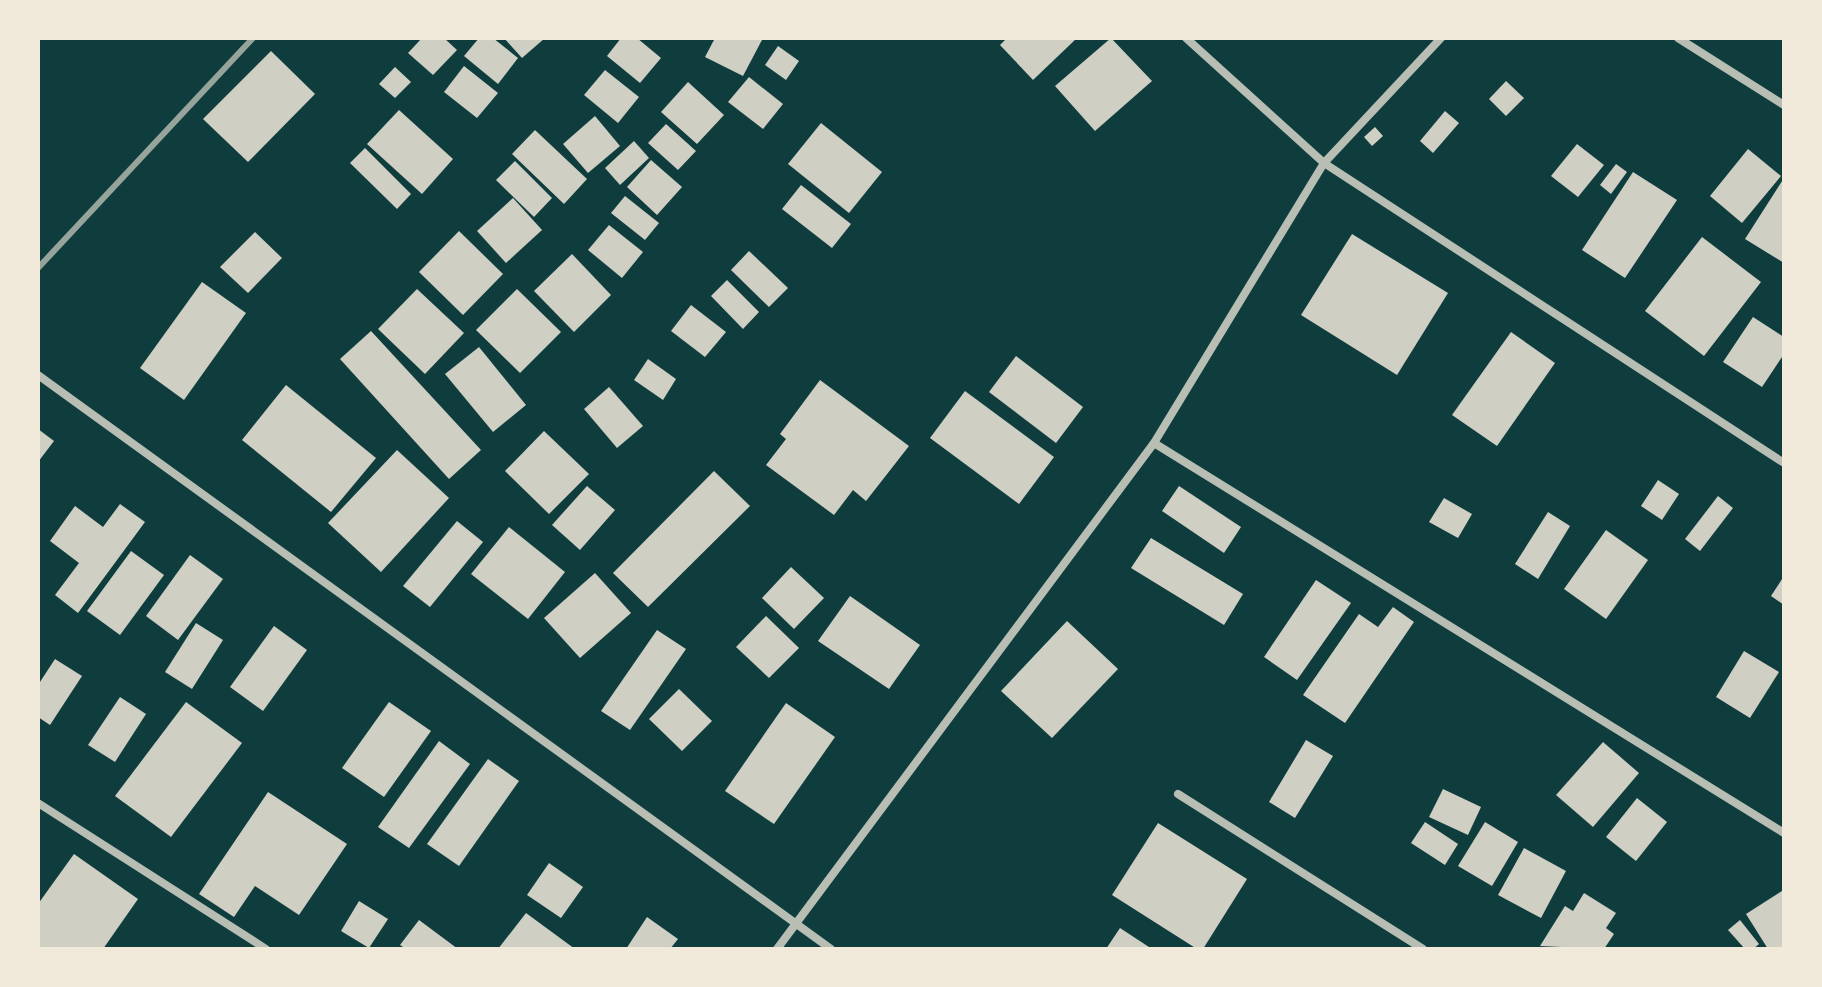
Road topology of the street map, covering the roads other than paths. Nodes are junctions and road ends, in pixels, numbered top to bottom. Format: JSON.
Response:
{"nodes":[{"id":1,"x":1186,"y":38,"type":"edge"},
{"id":2,"x":1441,"y":38,"type":"edge"},
{"id":3,"x":1678,"y":38,"type":"edge"},
{"id":4,"x":1784,"y":105,"type":"edge"},
{"id":5,"x":1324,"y":163,"type":"junction"},
{"id":6,"x":38,"y":375,"type":"edge"},
{"id":7,"x":1154,"y":443,"type":"junction"},
{"id":8,"x":1784,"y":463,"type":"edge"},
{"id":9,"x":1178,"y":794,"type":"dead end"},
{"id":10,"x":38,"y":803,"type":"edge"},
{"id":11,"x":1784,"y":833,"type":"edge"},
{"id":12,"x":795,"y":926,"type":"junction"},
{"id":13,"x":266,"y":949,"type":"edge"},
{"id":14,"x":777,"y":949,"type":"edge"},
{"id":15,"x":831,"y":949,"type":"edge"},
{"id":16,"x":1423,"y":949,"type":"edge"}],
"edges":[{"from":1,"to":5,"type":"street"},
{"from":2,"to":5,"type":"street"},
{"from":3,"to":4,"type":"street"},
{"from":5,"to":7,"type":"street"},
{"from":5,"to":8,"type":"street"},
{"from":6,"to":12,"type":"street"},
{"from":7,"to":11,"type":"street"},
{"from":7,"to":12,"type":"street"},
{"from":9,"to":16,"type":"street"},
{"from":10,"to":13,"type":"street"},
{"from":12,"to":14,"type":"street"},
{"from":12,"to":15,"type":"street"}]}
